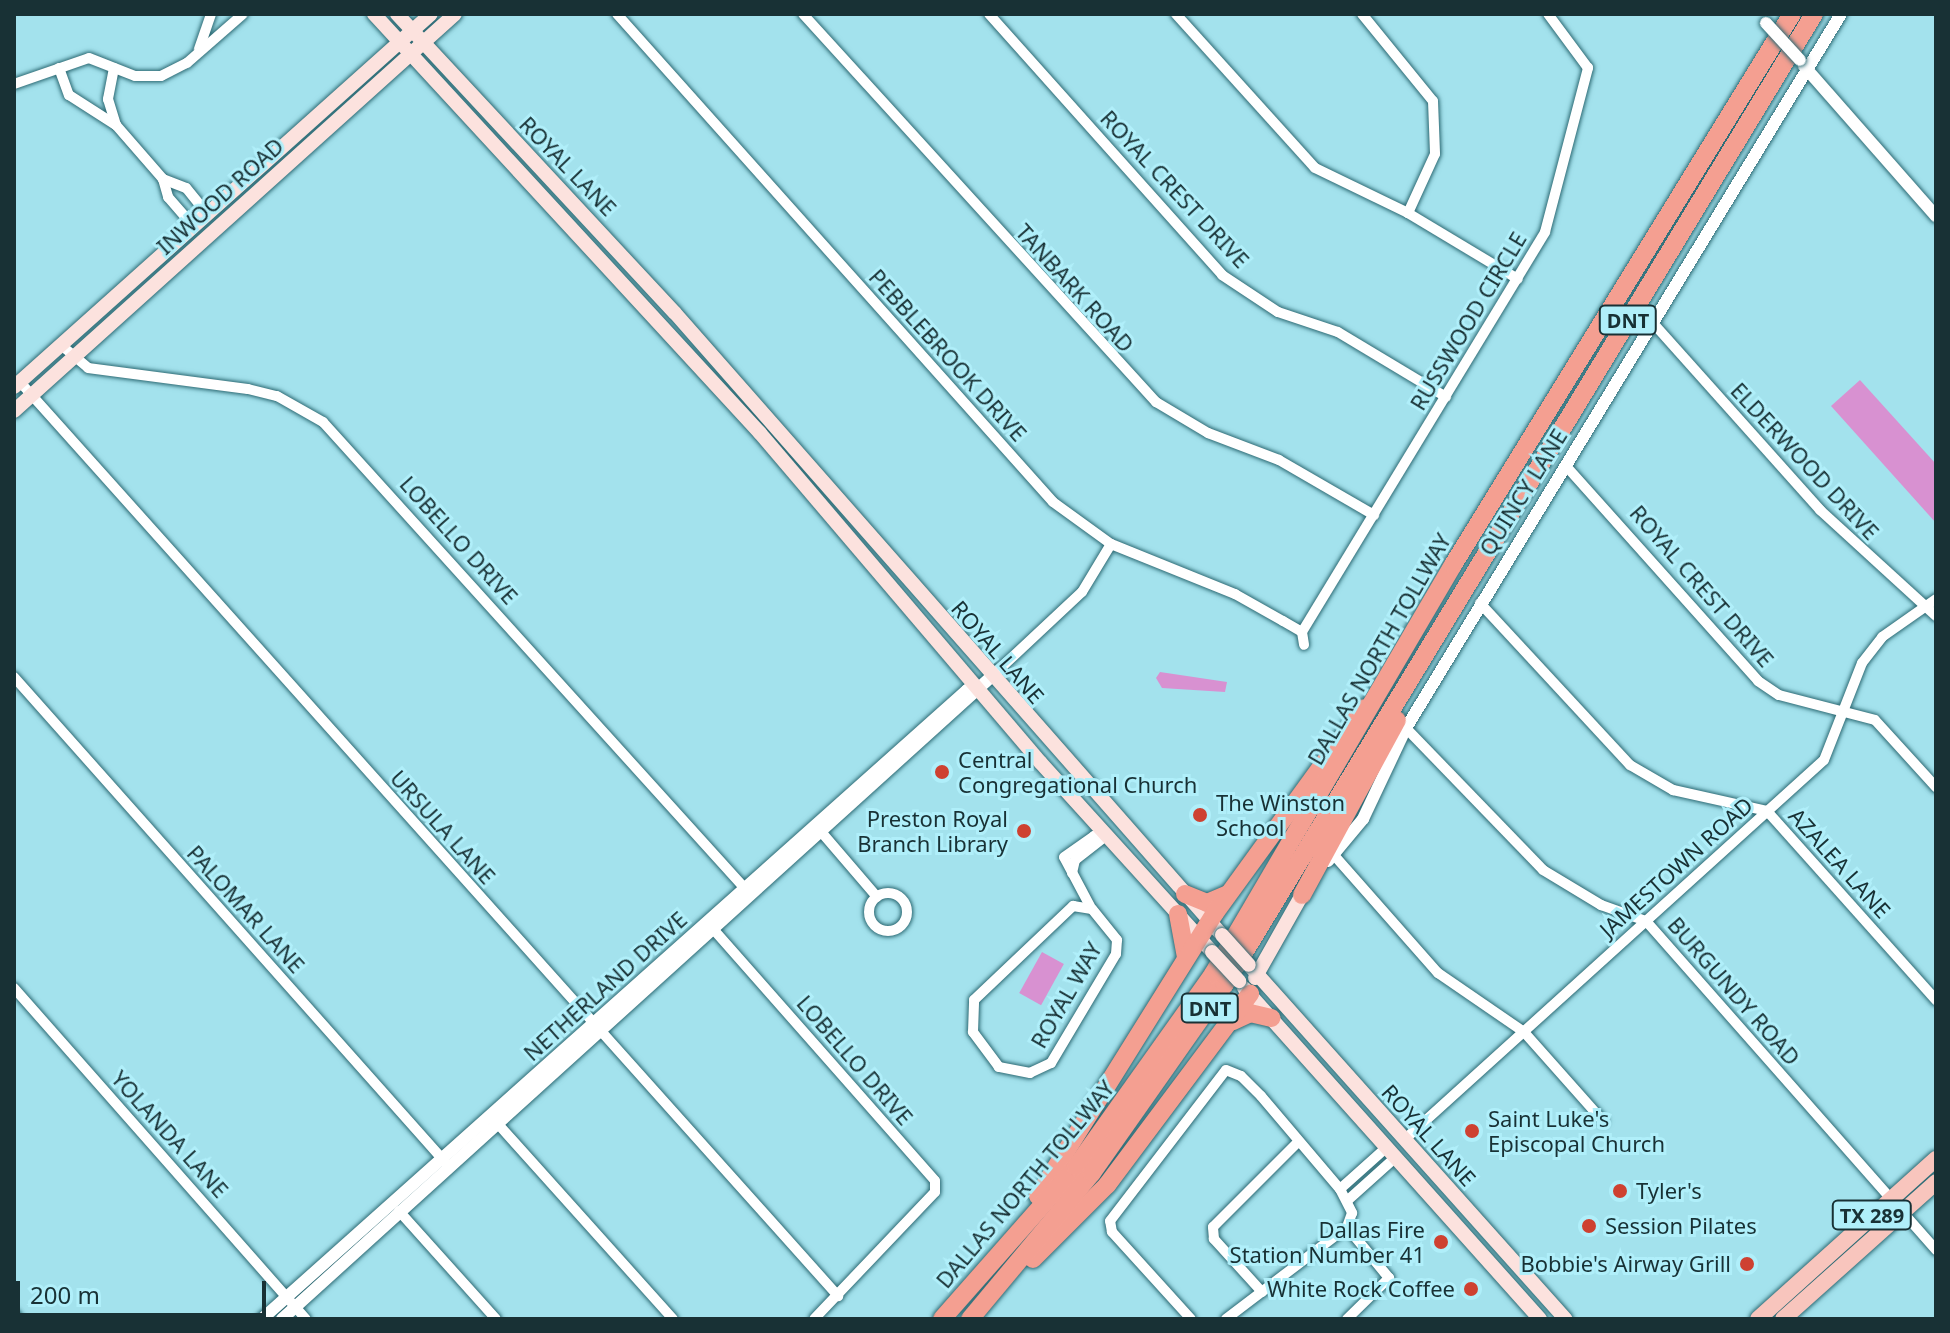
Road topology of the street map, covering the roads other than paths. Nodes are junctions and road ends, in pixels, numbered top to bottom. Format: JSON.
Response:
{"nodes":[{"id":1,"x":211,"y":14,"type":"edge"},
{"id":2,"x":243,"y":14,"type":"edge"},
{"id":3,"x":374,"y":14,"type":"edge"},
{"id":4,"x":397,"y":14,"type":"edge"},
{"id":5,"x":431,"y":14,"type":"edge"},
{"id":6,"x":455,"y":14,"type":"edge"},
{"id":7,"x":617,"y":14,"type":"edge"},
{"id":8,"x":803,"y":14,"type":"edge"},
{"id":9,"x":989,"y":14,"type":"edge"},
{"id":10,"x":1176,"y":14,"type":"edge"},
{"id":11,"x":1362,"y":14,"type":"edge"},
{"id":12,"x":1548,"y":14,"type":"edge"},
{"id":13,"x":1792,"y":14,"type":"edge"},
{"id":14,"x":1814,"y":14,"type":"edge"},
{"id":15,"x":1841,"y":14,"type":"edge"},
{"id":16,"x":1762,"y":18,"type":"edge"},
{"id":17,"x":412,"y":31,"type":"junction"},
{"id":18,"x":399,"y":42,"type":"junction"},
{"id":19,"x":423,"y":43,"type":"junction"},
{"id":20,"x":199,"y":49,"type":"junction"},
{"id":21,"x":410,"y":55,"type":"junction"},
{"id":22,"x":1804,"y":65,"type":"junction"},
{"id":23,"x":59,"y":68,"type":"junction"},
{"id":24,"x":114,"y":68,"type":"junction"},
{"id":25,"x":14,"y":84,"type":"edge"},
{"id":26,"x":116,"y":125,"type":"junction"},
{"id":27,"x":163,"y":179,"type":"junction"},
{"id":28,"x":559,"y":190,"type":"junction"},
{"id":29,"x":547,"y":202,"type":"junction"},
{"id":30,"x":1408,"y":213,"type":"junction"},
{"id":31,"x":1936,"y":216,"type":"edge"},
{"id":32,"x":201,"y":219,"type":"junction"},
{"id":33,"x":213,"y":232,"type":"junction"},
{"id":34,"x":1518,"y":279,"type":"junction"},
{"id":35,"x":1653,"y":323,"type":"junction"},
{"id":36,"x":61,"y":345,"type":"junction"},
{"id":37,"x":72,"y":358,"type":"junction"},
{"id":38,"x":17,"y":384,"type":"edge"},
{"id":39,"x":743,"y":390,"type":"junction"},
{"id":40,"x":31,"y":395,"type":"junction"},
{"id":41,"x":1446,"y":397,"type":"junction"},
{"id":42,"x":731,"y":401,"type":"junction"},
{"id":43,"x":14,"y":411,"type":"edge"},
{"id":44,"x":1566,"y":466,"type":"junction"},
{"id":45,"x":1374,"y":515,"type":"junction"},
{"id":46,"x":1111,"y":544,"type":"junction"},
{"id":47,"x":886,"y":555,"type":"junction"},
{"id":48,"x":873,"y":565,"type":"junction"},
{"id":49,"x":1936,"y":599,"type":"edge"},
{"id":50,"x":1480,"y":603,"type":"junction"},
{"id":51,"x":1924,"y":606,"type":"junction"},
{"id":52,"x":1936,"y":616,"type":"edge"},
{"id":53,"x":1302,"y":632,"type":"junction"},
{"id":54,"x":1304,"y":645,"type":"dead end"},
{"id":55,"x":1402,"y":674,"type":"junction"},
{"id":56,"x":14,"y":677,"type":"edge"},
{"id":57,"x":990,"y":678,"type":"junction"},
{"id":58,"x":977,"y":689,"type":"junction"},
{"id":59,"x":1845,"y":711,"type":"junction"},
{"id":60,"x":1406,"y":728,"type":"junction"},
{"id":61,"x":1055,"y":751,"type":"junction"},
{"id":62,"x":1040,"y":762,"type":"junction"},
{"id":63,"x":1936,"y":787,"type":"edge"},
{"id":64,"x":1767,"y":811,"type":"junction"},
{"id":65,"x":1121,"y":824,"type":"junction"},
{"id":66,"x":819,"y":829,"type":"junction"},
{"id":67,"x":1106,"y":836,"type":"junction"},
{"id":68,"x":1333,"y":854,"type":"junction"},
{"id":69,"x":748,"y":892,"type":"junction"},
{"id":70,"x":1229,"y":893,"type":"junction"},
{"id":71,"x":1185,"y":894,"type":"junction"},
{"id":72,"x":1302,"y":895,"type":"junction"},
{"id":73,"x":877,"y":897,"type":"dead end"},
{"id":74,"x":1092,"y":909,"type":"junction"},
{"id":75,"x":1178,"y":914,"type":"junction"},
{"id":76,"x":1646,"y":921,"type":"junction"},
{"id":77,"x":1216,"y":928,"type":"junction"},
{"id":78,"x":714,"y":930,"type":"junction"},
{"id":79,"x":1206,"y":945,"type":"junction"},
{"id":80,"x":672,"y":961,"type":"junction"},
{"id":81,"x":1185,"y":963,"type":"junction"},
{"id":82,"x":1253,"y":970,"type":"junction"},
{"id":83,"x":14,"y":988,"type":"edge"},
{"id":84,"x":1244,"y":988,"type":"junction"},
{"id":85,"x":1936,"y":1000,"type":"edge"},
{"id":86,"x":1271,"y":1018,"type":"junction"},
{"id":87,"x":1233,"y":1021,"type":"junction"},
{"id":88,"x":596,"y":1028,"type":"junction"},
{"id":89,"x":1524,"y":1032,"type":"junction"},
{"id":90,"x":520,"y":1096,"type":"junction"},
{"id":91,"x":1603,"y":1121,"type":"dead end"},
{"id":92,"x":498,"y":1124,"type":"junction"},
{"id":93,"x":1404,"y":1140,"type":"junction"},
{"id":94,"x":1296,"y":1144,"type":"junction"},
{"id":95,"x":1392,"y":1152,"type":"junction"},
{"id":96,"x":1936,"y":1159,"type":"edge"},
{"id":97,"x":445,"y":1163,"type":"junction"},
{"id":98,"x":1936,"y":1182,"type":"edge"},
{"id":99,"x":1340,"y":1189,"type":"junction"},
{"id":100,"x":1891,"y":1199,"type":"junction"},
{"id":101,"x":1348,"y":1200,"type":"junction"},
{"id":102,"x":1462,"y":1204,"type":"junction"},
{"id":103,"x":399,"y":1211,"type":"junction"},
{"id":104,"x":1902,"y":1212,"type":"junction"},
{"id":105,"x":1449,"y":1216,"type":"junction"},
{"id":106,"x":1347,"y":1227,"type":"junction"},
{"id":107,"x":1936,"y":1250,"type":"edge"},
{"id":108,"x":1003,"y":1252,"type":"junction"},
{"id":109,"x":1832,"y":1263,"type":"junction"},
{"id":110,"x":1539,"y":1290,"type":"junction"},
{"id":111,"x":1262,"y":1292,"type":"junction"},
{"id":112,"x":838,"y":1296,"type":"junction"},
{"id":113,"x":292,"y":1301,"type":"junction"},
{"id":114,"x":1525,"y":1302,"type":"junction"},
{"id":115,"x":1780,"y":1314,"type":"edge"},
{"id":116,"x":973,"y":1316,"type":"edge"},
{"id":117,"x":262,"y":1319,"type":"edge"},
{"id":118,"x":282,"y":1319,"type":"edge"},
{"id":119,"x":306,"y":1319,"type":"edge"},
{"id":120,"x":496,"y":1319,"type":"edge"},
{"id":121,"x":673,"y":1319,"type":"edge"},
{"id":122,"x":814,"y":1319,"type":"edge"},
{"id":123,"x":942,"y":1319,"type":"edge"},
{"id":124,"x":1191,"y":1319,"type":"edge"},
{"id":125,"x":1226,"y":1319,"type":"edge"},
{"id":126,"x":1347,"y":1319,"type":"edge"},
{"id":127,"x":1540,"y":1319,"type":"edge"},
{"id":128,"x":1565,"y":1319,"type":"edge"},
{"id":129,"x":1758,"y":1319,"type":"edge"}],
"edges":[{"from":1,"to":20,"type":"street"},
{"from":2,"to":20,"type":"street"},
{"from":3,"to":18,"type":"main road","name":"ROYAL LANE"},
{"from":4,"to":17,"type":"main road","name":"ROYAL LANE"},
{"from":5,"to":17,"type":"main road","name":"INWOOD ROAD"},
{"from":6,"to":19,"type":"main road","name":"INWOOD ROAD"},
{"from":7,"to":46,"type":"street","name":"PEBBLEBROOK DRIVE"},
{"from":8,"to":45,"type":"street","name":"TANBARK ROAD"},
{"from":9,"to":41,"type":"street","name":"ROYAL CREST DRIVE"},
{"from":10,"to":30,"type":"street"},
{"from":11,"to":30,"type":"street"},
{"from":12,"to":34,"type":"street","name":"RUSSWOOD CIRCLE"},
{"from":13,"to":55,"type":"highway","name":"DALLAS NORTH TOLLWAY","number":"DNT"},
{"from":14,"to":55,"type":"highway","name":"DALLAS NORTH TOLLWAY","number":"DNT"},
{"from":15,"to":22,"type":"street","name":"QUINCY LANE"},
{"from":16,"to":22,"type":"street","bridge":true},
{"from":17,"to":18,"type":"main road","name":"INWOOD ROAD"},
{"from":17,"to":19,"type":"main road","name":"ROYAL LANE"},
{"from":18,"to":21,"type":"main road","name":"ROYAL LANE"},
{"from":18,"to":32,"type":"main road","name":"INWOOD ROAD"},
{"from":19,"to":21,"type":"main road","name":"INWOOD ROAD"},
{"from":19,"to":28,"type":"main road","name":"ROYAL LANE"},
{"from":20,"to":24,"type":"street"},
{"from":21,"to":29,"type":"main road","name":"ROYAL LANE"},
{"from":21,"to":33,"type":"main road","name":"INWOOD ROAD"},
{"from":22,"to":31,"type":"street"},
{"from":22,"to":35,"type":"street","name":"QUINCY LANE"},
{"from":23,"to":24,"type":"street"},
{"from":23,"to":25,"type":"street"},
{"from":23,"to":26,"type":"street"},
{"from":24,"to":26,"type":"street"},
{"from":26,"to":27,"type":"street"},
{"from":27,"to":32,"type":"street"},
{"from":27,"to":32,"type":"street"},
{"from":28,"to":29,"type":"main road"},
{"from":28,"to":39,"type":"main road","name":"ROYAL LANE"},
{"from":29,"to":42,"type":"main road","name":"ROYAL LANE"},
{"from":30,"to":34,"type":"street"},
{"from":32,"to":33,"type":"main road"},
{"from":32,"to":36,"type":"main road","name":"INWOOD ROAD"},
{"from":33,"to":37,"type":"main road","name":"INWOOD ROAD"},
{"from":34,"to":41,"type":"street","name":"RUSSWOOD CIRCLE"},
{"from":35,"to":44,"type":"street","name":"QUINCY LANE"},
{"from":35,"to":51,"type":"street","name":"ELDERWOOD DRIVE"},
{"from":36,"to":37,"type":"street","name":"LOBELLO DRIVE"},
{"from":36,"to":38,"type":"main road","name":"INWOOD ROAD"},
{"from":37,"to":40,"type":"main road","name":"INWOOD ROAD"},
{"from":37,"to":69,"type":"street","name":"LOBELLO DRIVE"},
{"from":38,"to":40,"type":"street","name":"URSULA LANE"},
{"from":39,"to":42,"type":"main road"},
{"from":39,"to":47,"type":"main road","name":"ROYAL LANE"},
{"from":40,"to":43,"type":"main road","name":"INWOOD ROAD"},
{"from":40,"to":88,"type":"street","name":"URSULA LANE"},
{"from":41,"to":45,"type":"street","name":"RUSSWOOD CIRCLE"},
{"from":42,"to":48,"type":"main road","name":"ROYAL LANE"},
{"from":44,"to":50,"type":"street","name":"QUINCY LANE"},
{"from":44,"to":59,"type":"street","name":"ROYAL CREST DRIVE"},
{"from":45,"to":53,"type":"street","name":"RUSSWOOD CIRCLE"},
{"from":46,"to":53,"type":"street","name":"PEBBLEBROOK DRIVE"},
{"from":46,"to":57,"type":"street","name":"NETHERLAND DRIVE"},
{"from":47,"to":48,"type":"main road"},
{"from":47,"to":57,"type":"main road","name":"ROYAL LANE"},
{"from":48,"to":58,"type":"main road","name":"ROYAL LANE"},
{"from":49,"to":51,"type":"street","name":"JAMESTOWN ROAD"},
{"from":50,"to":60,"type":"street","name":"QUINCY LANE"},
{"from":50,"to":64,"type":"street","name":"AZALEA LANE"},
{"from":51,"to":52,"type":"street","name":"ELDERWOOD DRIVE"},
{"from":51,"to":59,"type":"street","name":"JAMESTOWN ROAD"},
{"from":53,"to":54,"type":"street"},
{"from":55,"to":70,"type":"highway"},
{"from":55,"to":72,"type":"highway"},
{"from":55,"to":108,"type":"highway","name":"DALLAS NORTH TOLLWAY","number":"DNT"},
{"from":55,"to":116,"type":"highway","name":"DALLAS NORTH TOLLWAY","number":"DNT"},
{"from":56,"to":97,"type":"street","name":"PALOMAR LANE"},
{"from":57,"to":58,"type":"street","name":"NETHERLAND DRIVE"},
{"from":57,"to":61,"type":"main road","name":"ROYAL LANE"},
{"from":58,"to":62,"type":"main road","name":"ROYAL LANE"},
{"from":58,"to":66,"type":"street","name":"NETHERLAND DRIVE"},
{"from":59,"to":63,"type":"street","name":"ROYAL CREST DRIVE"},
{"from":59,"to":64,"type":"street","name":"JAMESTOWN ROAD"},
{"from":60,"to":68,"type":"street","name":"QUINCY LANE"},
{"from":60,"to":76,"type":"street","name":"BURGUNDY ROAD"},
{"from":61,"to":62,"type":"main road"},
{"from":61,"to":65,"type":"main road","name":"ROYAL LANE"},
{"from":62,"to":67,"type":"main road","name":"ROYAL LANE"},
{"from":64,"to":76,"type":"street","name":"JAMESTOWN ROAD"},
{"from":64,"to":85,"type":"street","name":"AZALEA LANE"},
{"from":65,"to":67,"type":"main road"},
{"from":65,"to":71,"type":"main road","name":"ROYAL LANE"},
{"from":66,"to":69,"type":"street","name":"NETHERLAND DRIVE"},
{"from":66,"to":73,"type":"street"},
{"from":67,"to":74,"type":"street","name":"ROYAL WAY"},
{"from":67,"to":75,"type":"main road","name":"ROYAL LANE"},
{"from":68,"to":72,"type":"street","name":"QUINCY LANE"},
{"from":68,"to":89,"type":"street"},
{"from":69,"to":78,"type":"street","name":"NETHERLAND DRIVE"},
{"from":69,"to":80,"type":"street","name":"NETHERLAND DRIVE"},
{"from":70,"to":71,"type":"highway"},
{"from":70,"to":77,"type":"highway"},
{"from":71,"to":77,"type":"main road","name":"ROYAL LANE"},
{"from":72,"to":82,"type":"main road","name":"QUINCY LANE"},
{"from":74,"to":74,"type":"street","name":"ROYAL WAY"},
{"from":75,"to":79,"type":"main road","name":"ROYAL LANE"},
{"from":75,"to":81,"type":"highway"},
{"from":76,"to":89,"type":"street","name":"JAMESTOWN ROAD"},
{"from":76,"to":100,"type":"street","name":"BURGUNDY ROAD"},
{"from":77,"to":79,"type":"highway"},
{"from":77,"to":82,"type":"main road","name":"ROYAL LANE","bridge":true},
{"from":78,"to":80,"type":"street","name":"NETHERLAND DRIVE"},
{"from":78,"to":112,"type":"street","name":"LOBELLO DRIVE"},
{"from":79,"to":81,"type":"highway"},
{"from":79,"to":84,"type":"main road","name":"ROYAL LANE","bridge":true},
{"from":80,"to":88,"type":"street","name":"NETHERLAND DRIVE"},
{"from":81,"to":108,"type":"highway"},
{"from":82,"to":84,"type":"main road","name":"QUINCY LANE"},
{"from":82,"to":93,"type":"main road","name":"ROYAL LANE"},
{"from":83,"to":113,"type":"street","name":"YOLANDA LANE"},
{"from":84,"to":86,"type":"main road","name":"ROYAL LANE"},
{"from":84,"to":87,"type":"highway"},
{"from":86,"to":87,"type":"highway"},
{"from":86,"to":95,"type":"main road","name":"ROYAL LANE"},
{"from":87,"to":116,"type":"highway"},
{"from":88,"to":90,"type":"street","name":"NETHERLAND DRIVE"},
{"from":88,"to":112,"type":"street","name":"URSULA LANE"},
{"from":89,"to":91,"type":"street"},
{"from":89,"to":93,"type":"street","name":"JAMESTOWN ROAD"},
{"from":90,"to":92,"type":"street","name":"NETHERLAND DRIVE"},
{"from":90,"to":97,"type":"street","name":"NETHERLAND DRIVE"},
{"from":92,"to":97,"type":"street","name":"NETHERLAND DRIVE"},
{"from":92,"to":121,"type":"street"},
{"from":93,"to":95,"type":"main road"},
{"from":93,"to":102,"type":"main road","name":"ROYAL LANE"},
{"from":94,"to":99,"type":"street"},
{"from":94,"to":111,"type":"street"},
{"from":94,"to":124,"type":"street"},
{"from":95,"to":99,"type":"street"},
{"from":95,"to":101,"type":"street"},
{"from":95,"to":105,"type":"main road","name":"ROYAL LANE"},
{"from":96,"to":100,"type":"main road","number":"TX 289"},
{"from":97,"to":103,"type":"street","name":"NETHERLAND DRIVE"},
{"from":97,"to":113,"type":"street","name":"NETHERLAND DRIVE"},
{"from":98,"to":104,"type":"main road","number":"TX 289"},
{"from":99,"to":101,"type":"street"},
{"from":100,"to":104,"type":"street","name":"BURGUNDY ROAD"},
{"from":100,"to":109,"type":"main road","number":"TX 289"},
{"from":101,"to":106,"type":"street"},
{"from":102,"to":105,"type":"main road"},
{"from":102,"to":110,"type":"main road","name":"ROYAL LANE"},
{"from":103,"to":113,"type":"street","name":"NETHERLAND DRIVE"},
{"from":103,"to":120,"type":"street"},
{"from":104,"to":107,"type":"street","name":"BURGUNDY ROAD"},
{"from":104,"to":109,"type":"main road","number":"TX 289"},
{"from":105,"to":114,"type":"main road","name":"ROYAL LANE"},
{"from":106,"to":111,"type":"street"},
{"from":106,"to":126,"type":"street"},
{"from":108,"to":123,"type":"highway","name":"DALLAS NORTH TOLLWAY","number":"DNT"},
{"from":109,"to":115,"type":"main road","number":"TX 289"},
{"from":110,"to":114,"type":"main road"},
{"from":110,"to":128,"type":"main road","name":"ROYAL LANE"},
{"from":111,"to":125,"type":"street"},
{"from":112,"to":122,"type":"street"},
{"from":113,"to":117,"type":"street","name":"NETHERLAND DRIVE"},
{"from":113,"to":118,"type":"street","name":"NETHERLAND DRIVE"},
{"from":113,"to":119,"type":"street","name":"YOLANDA LANE"},
{"from":114,"to":127,"type":"main road","name":"ROYAL LANE"},
{"from":115,"to":129,"type":"main road","number":"TX 289"}]}
